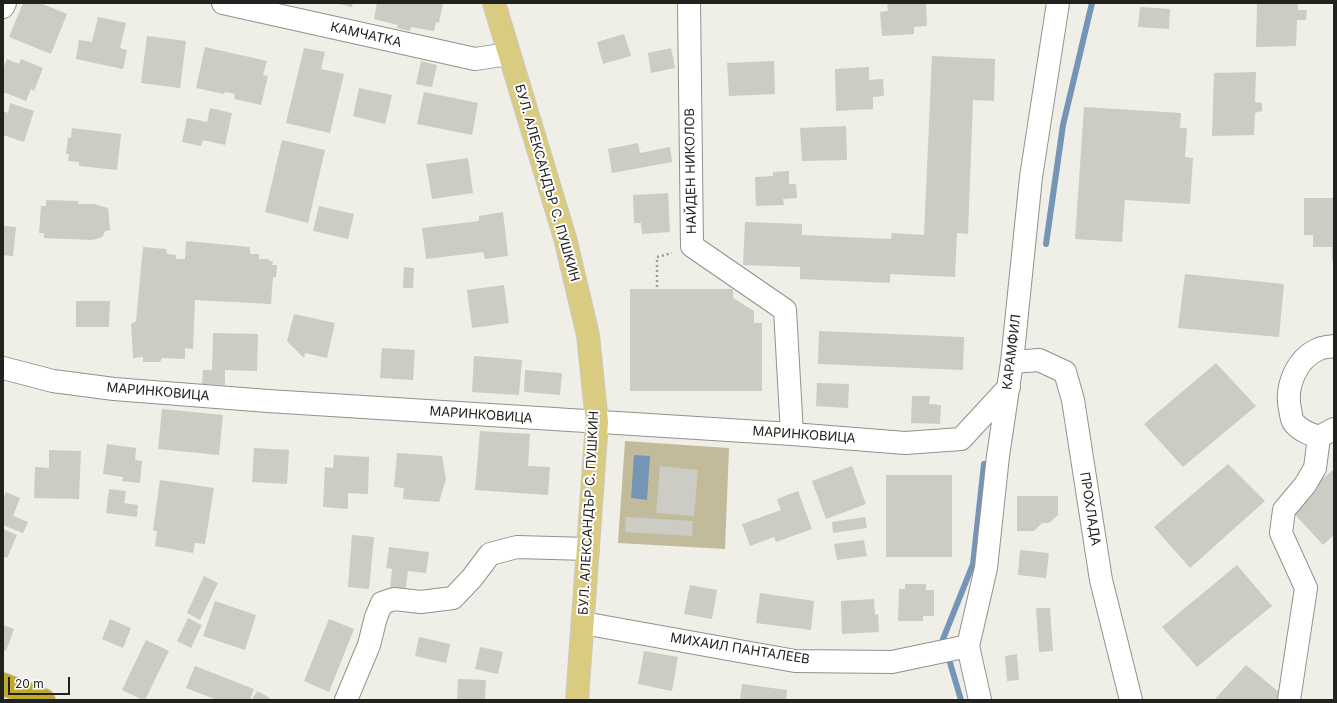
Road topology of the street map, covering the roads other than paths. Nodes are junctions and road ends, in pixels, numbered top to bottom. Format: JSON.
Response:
{"nodes":[{"id":1,"x":5,"y":3,"type":"edge"},
{"id":2,"x":223,"y":3,"type":"edge"},
{"id":3,"x":494,"y":3,"type":"edge"},
{"id":4,"x":689,"y":3,"type":"edge"},
{"id":5,"x":1058,"y":3,"type":"edge"},
{"id":6,"x":3,"y":7,"type":"edge"},
{"id":7,"x":509,"y":54,"type":"junction"},
{"id":8,"x":1334,"y":346,"type":"edge"},
{"id":9,"x":1012,"y":362,"type":"junction"},
{"id":10,"x":3,"y":368,"type":"edge"},
{"id":11,"x":1008,"y":387,"type":"junction"},
{"id":12,"x":597,"y":422,"type":"junction"},
{"id":13,"x":1326,"y":433,"type":"edge"},
{"id":14,"x":792,"y":434,"type":"junction"},
{"id":15,"x":961,"y":439,"type":"junction"},
{"id":16,"x":1000,"y":441,"type":"junction"},
{"id":17,"x":588,"y":549,"type":"junction"},
{"id":18,"x":583,"y":623,"type":"junction"},
{"id":19,"x":968,"y":646,"type":"junction"},
{"id":20,"x":15,"y":692,"type":"edge"},
{"id":21,"x":44,"y":700,"type":"edge"},
{"id":22,"x":346,"y":700,"type":"edge"},
{"id":23,"x":577,"y":700,"type":"edge"},
{"id":24,"x":980,"y":700,"type":"edge"},
{"id":25,"x":1131,"y":700,"type":"edge"},
{"id":26,"x":1289,"y":700,"type":"edge"}],
"edges":[{"from":1,"to":6,"type":"street"},
{"from":2,"to":7,"type":"street","name":"КАМЧАТКА"},
{"from":3,"to":7,"type":"main road","name":"БУЛ. АЛЕКСАНДЪР С. ПУШКИН"},
{"from":4,"to":14,"type":"street","name":"НАЙДЕН НИКОЛОВ"},
{"from":5,"to":9,"type":"street","name":"КАРАМФИЛ"},
{"from":7,"to":12,"type":"main road","name":"БУЛ. АЛЕКСАНДЪР С. ПУШКИН"},
{"from":8,"to":13,"type":"street"},
{"from":9,"to":11,"type":"street","name":"КАРАМФИЛ"},
{"from":9,"to":25,"type":"street","name":"ПРОХЛАДА"},
{"from":10,"to":12,"type":"street","name":"МАРИНКОВИЦА"},
{"from":11,"to":15,"type":"street"},
{"from":11,"to":16,"type":"street","name":"КАРАМФИЛ"},
{"from":12,"to":14,"type":"street","name":"МАРИНКОВИЦА"},
{"from":12,"to":17,"type":"main road","name":"БУЛ. АЛЕКСАНДЪР С. ПУШКИН"},
{"from":13,"to":26,"type":"street"},
{"from":14,"to":15,"type":"street","name":"МАРИНКОВИЦА"},
{"from":15,"to":16,"type":"street","name":"МАРИНКОВИЦА"},
{"from":16,"to":19,"type":"street","name":"КАРАМФИЛ"},
{"from":17,"to":18,"type":"main road","name":"БУЛ. АЛЕКСАНДЪР С. ПУШКИН"},
{"from":17,"to":22,"type":"street"},
{"from":18,"to":19,"type":"street","name":"МИХАИЛ ПАНТАЛЕЕВ"},
{"from":18,"to":23,"type":"main road","name":"БУЛ. АЛЕКСАНДЪР С. ПУШКИН"},
{"from":19,"to":24,"type":"street","name":"КАРАМФИЛ"},
{"from":20,"to":21,"type":"highway"}]}
